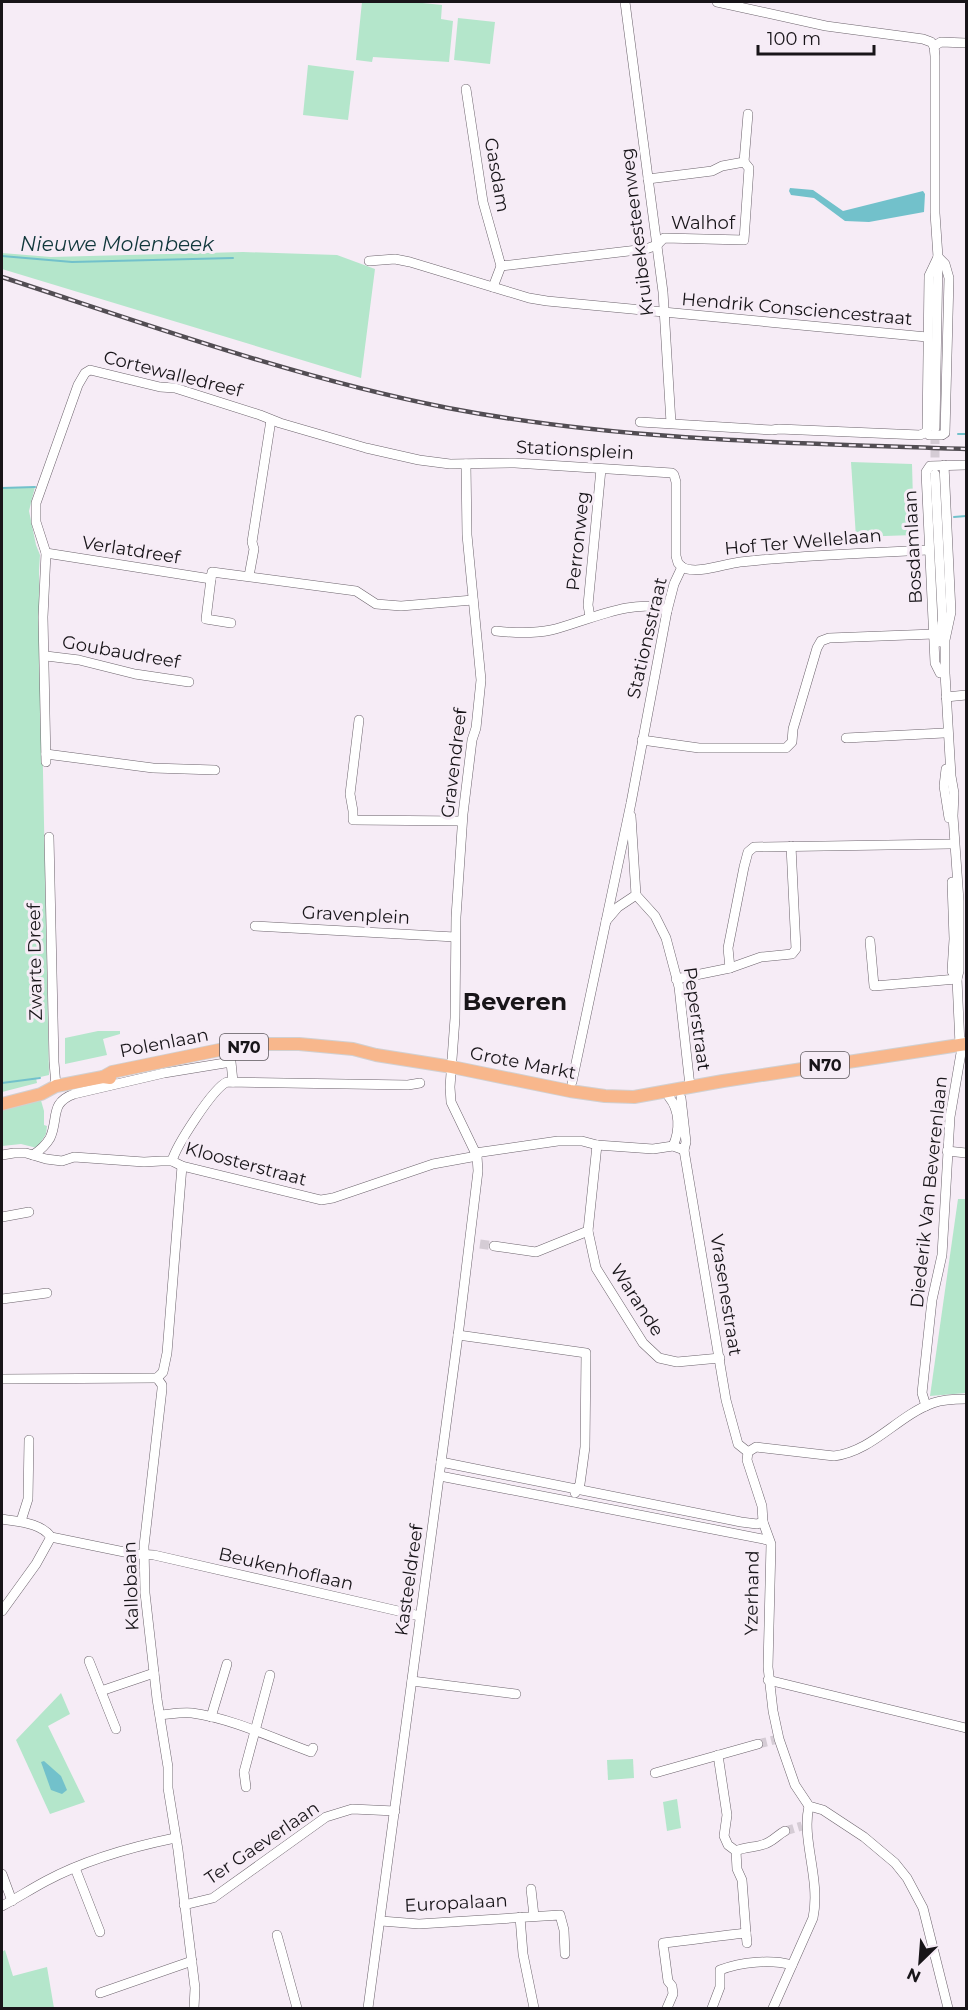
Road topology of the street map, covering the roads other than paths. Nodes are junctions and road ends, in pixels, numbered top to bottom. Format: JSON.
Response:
{"nodes":[{"id":1,"x":625,"y":2,"type":"edge"},
{"id":2,"x":717,"y":2,"type":"edge"},
{"id":3,"x":966,"y":43,"type":"edge"},
{"id":4,"x":934,"y":46,"type":"junction"},
{"id":5,"x":466,"y":89,"type":"dead end"},
{"id":6,"x":748,"y":114,"type":"dead end"},
{"id":7,"x":744,"y":162,"type":"junction"},
{"id":8,"x":648,"y":179,"type":"junction"},
{"id":9,"x":657,"y":245,"type":"junction"},
{"id":10,"x":938,"y":257,"type":"junction"},
{"id":11,"x":369,"y":261,"type":"dead end"},
{"id":12,"x":501,"y":266,"type":"junction"},
{"id":13,"x":494,"y":287,"type":"junction"},
{"id":14,"x":663,"y":314,"type":"junction"},
{"id":15,"x":927,"y":337,"type":"junction"},
{"id":16,"x":272,"y":420,"type":"junction"},
{"id":17,"x":640,"y":422,"type":"dead end"},
{"id":18,"x":671,"y":423,"type":"junction"},
{"id":19,"x":931,"y":430,"type":"junction"},
{"id":20,"x":466,"y":464,"type":"junction"},
{"id":21,"x":944,"y":465,"type":"junction"},
{"id":22,"x":966,"y":465,"type":"edge"},
{"id":23,"x":601,"y":469,"type":"junction"},
{"id":24,"x":935,"y":474,"type":"tunnel mouth"},
{"id":25,"x":676,"y":482,"type":"joint"},
{"id":26,"x":928,"y":550,"type":"junction"},
{"id":27,"x":46,"y":553,"type":"junction"},
{"id":28,"x":682,"y":567,"type":"junction"},
{"id":29,"x":249,"y":576,"type":"junction"},
{"id":30,"x":211,"y":579,"type":"junction"},
{"id":31,"x":473,"y":600,"type":"junction"},
{"id":32,"x":667,"y":611,"type":"junction"},
{"id":33,"x":590,"y":617,"type":"junction"},
{"id":34,"x":231,"y":623,"type":"dead end"},
{"id":35,"x":942,"y":623,"type":"junction"},
{"id":36,"x":496,"y":631,"type":"dead end"},
{"id":37,"x":934,"y":634,"type":"junction"},
{"id":38,"x":945,"y":640,"type":"junction"},
{"id":39,"x":46,"y":656,"type":"junction"},
{"id":40,"x":940,"y":673,"type":"junction"},
{"id":41,"x":189,"y":682,"type":"dead end"},
{"id":42,"x":966,"y":695,"type":"edge"},
{"id":43,"x":946,"y":697,"type":"junction"},
{"id":44,"x":359,"y":720,"type":"dead end"},
{"id":45,"x":944,"y":733,"type":"junction"},
{"id":46,"x":846,"y":738,"type":"dead end"},
{"id":47,"x":642,"y":740,"type":"junction"},
{"id":48,"x":215,"y":770,"type":"dead end"},
{"id":49,"x":950,"y":794,"type":"junction"},
{"id":50,"x":462,"y":821,"type":"junction"},
{"id":51,"x":49,"y":837,"type":"dead end"},
{"id":52,"x":623,"y":837,"type":"junction"},
{"id":53,"x":950,"y":844,"type":"junction"},
{"id":54,"x":791,"y":846,"type":"junction"},
{"id":55,"x":636,"y":895,"type":"junction"},
{"id":56,"x":959,"y":910,"type":"edge"},
{"id":57,"x":605,"y":922,"type":"junction"},
{"id":58,"x":255,"y":926,"type":"dead end"},
{"id":59,"x":455,"y":937,"type":"junction"},
{"id":60,"x":870,"y":942,"type":"dead end"},
{"id":61,"x":730,"y":968,"type":"junction"},
{"id":62,"x":676,"y":979,"type":"junction"},
{"id":63,"x":957,"y":979,"type":"junction"},
{"id":64,"x":964,"y":1048,"type":"edge"},
{"id":65,"x":452,"y":1067,"type":"junction"},
{"id":66,"x":233,"y":1082,"type":"junction"},
{"id":67,"x":572,"y":1082,"type":"dead end"},
{"id":68,"x":420,"y":1083,"type":"dead end"},
{"id":69,"x":56,"y":1086,"type":"junction"},
{"id":70,"x":682,"y":1092,"type":"junction"},
{"id":71,"x":2,"y":1096,"type":"edge"},
{"id":72,"x":2,"y":1104,"type":"edge"},
{"id":73,"x":597,"y":1145,"type":"junction"},
{"id":74,"x":673,"y":1146,"type":"junction"},
{"id":75,"x":684,"y":1150,"type":"junction"},
{"id":76,"x":947,"y":1151,"type":"junction"},
{"id":77,"x":964,"y":1153,"type":"edge"},
{"id":78,"x":476,"y":1154,"type":"junction"},
{"id":79,"x":2,"y":1155,"type":"edge"},
{"id":80,"x":33,"y":1155,"type":"junction"},
{"id":81,"x":171,"y":1161,"type":"junction"},
{"id":82,"x":966,"y":1163,"type":"edge"},
{"id":83,"x":182,"y":1166,"type":"junction"},
{"id":84,"x":29,"y":1212,"type":"dead end"},
{"id":85,"x":2,"y":1216,"type":"edge"},
{"id":86,"x":588,"y":1231,"type":"junction"},
{"id":87,"x":469,"y":1243,"type":"junction"},
{"id":88,"x":480,"y":1244,"type":"tunnel mouth"},
{"id":89,"x":494,"y":1246,"type":"tunnel mouth"},
{"id":90,"x":47,"y":1293,"type":"dead end"},
{"id":91,"x":2,"y":1299,"type":"edge"},
{"id":92,"x":458,"y":1335,"type":"junction"},
{"id":93,"x":720,"y":1358,"type":"junction"},
{"id":94,"x":157,"y":1378,"type":"junction"},
{"id":95,"x":2,"y":1379,"type":"edge"},
{"id":96,"x":966,"y":1399,"type":"edge"},
{"id":97,"x":926,"y":1406,"type":"junction"},
{"id":98,"x":29,"y":1440,"type":"dead end"},
{"id":99,"x":748,"y":1452,"type":"junction"},
{"id":100,"x":441,"y":1462,"type":"junction"},
{"id":101,"x":460,"y":1466,"type":"junction"},
{"id":102,"x":440,"y":1476,"type":"junction"},
{"id":103,"x":458,"y":1480,"type":"junction"},
{"id":104,"x":575,"y":1489,"type":"junction"},
{"id":105,"x":573,"y":1502,"type":"junction"},
{"id":106,"x":2,"y":1519,"type":"edge"},
{"id":107,"x":21,"y":1521,"type":"junction"},
{"id":108,"x":741,"y":1522,"type":"junction"},
{"id":109,"x":763,"y":1522,"type":"junction"},
{"id":110,"x":741,"y":1534,"type":"junction"},
{"id":111,"x":51,"y":1537,"type":"junction"},
{"id":112,"x":768,"y":1540,"type":"junction"},
{"id":113,"x":144,"y":1555,"type":"junction"},
{"id":114,"x":2,"y":1611,"type":"edge"},
{"id":115,"x":420,"y":1616,"type":"junction"},
{"id":116,"x":88,"y":1660,"type":"dead end"},
{"id":117,"x":227,"y":1664,"type":"dead end"},
{"id":118,"x":154,"y":1672,"type":"junction"},
{"id":119,"x":270,"y":1675,"type":"dead end"},
{"id":120,"x":768,"y":1680,"type":"junction"},
{"id":121,"x":412,"y":1681,"type":"junction"},
{"id":122,"x":101,"y":1691,"type":"junction"},
{"id":123,"x":516,"y":1694,"type":"dead end"},
{"id":124,"x":160,"y":1716,"type":"junction"},
{"id":125,"x":212,"y":1717,"type":"junction"},
{"id":126,"x":966,"y":1728,"type":"edge"},
{"id":127,"x":116,"y":1729,"type":"dead end"},
{"id":128,"x":254,"y":1729,"type":"junction"},
{"id":129,"x":758,"y":1744,"type":"tunnel mouth"},
{"id":130,"x":313,"y":1748,"type":"dead end"},
{"id":131,"x":718,"y":1755,"type":"junction"},
{"id":132,"x":655,"y":1773,"type":"dead end"},
{"id":133,"x":246,"y":1787,"type":"dead end"},
{"id":134,"x":809,"y":1806,"type":"junction"},
{"id":135,"x":395,"y":1811,"type":"junction"},
{"id":136,"x":785,"y":1831,"type":"tunnel mouth"},
{"id":137,"x":175,"y":1838,"type":"junction"},
{"id":138,"x":736,"y":1851,"type":"junction"},
{"id":139,"x":75,"y":1868,"type":"junction"},
{"id":140,"x":2,"y":1874,"type":"edge"},
{"id":141,"x":531,"y":1889,"type":"dead end"},
{"id":142,"x":12,"y":1901,"type":"junction"},
{"id":143,"x":184,"y":1905,"type":"junction"},
{"id":144,"x":2,"y":1906,"type":"edge"},
{"id":145,"x":534,"y":1916,"type":"junction"},
{"id":146,"x":520,"y":1917,"type":"junction"},
{"id":147,"x":381,"y":1921,"type":"junction"},
{"id":148,"x":100,"y":1932,"type":"dead end"},
{"id":149,"x":277,"y":1935,"type":"dead end"},
{"id":150,"x":566,"y":1954,"type":"dead end"},
{"id":151,"x":192,"y":1961,"type":"junction"},
{"id":152,"x":792,"y":1965,"type":"junction"},
{"id":153,"x":100,"y":1993,"type":"dead end"},
{"id":154,"x":194,"y":2008,"type":"edge"},
{"id":155,"x":297,"y":2008,"type":"edge"},
{"id":156,"x":368,"y":2008,"type":"edge"},
{"id":157,"x":534,"y":2008,"type":"edge"},
{"id":158,"x":667,"y":2008,"type":"edge"},
{"id":159,"x":712,"y":2008,"type":"edge"},
{"id":160,"x":773,"y":2008,"type":"edge"},
{"id":161,"x":948,"y":2008,"type":"edge"}],
"edges":[{"from":1,"to":8,"type":"street","name":"Kruibekesteenweg"},
{"from":2,"to":4,"type":"street"},
{"from":3,"to":4,"type":"street"},
{"from":4,"to":10,"type":"street","name":"Hendrik Consciencestraat"},
{"from":5,"to":12,"type":"street","name":"Gasdam"},
{"from":6,"to":7,"type":"street","name":"Walhof"},
{"from":7,"to":8,"type":"street"},
{"from":7,"to":9,"type":"street","name":"Walhof"},
{"from":8,"to":9,"type":"street","name":"Kruibekesteenweg"},
{"from":9,"to":12,"type":"street"},
{"from":9,"to":14,"type":"street","name":"Kruibekesteenweg"},
{"from":10,"to":15,"type":"street","name":"Hendrik Consciencestraat"},
{"from":10,"to":19,"type":"street","name":"Hendrik Consciencestraat"},
{"from":11,"to":13,"type":"street"},
{"from":12,"to":13,"type":"street"},
{"from":13,"to":14,"type":"street"},
{"from":14,"to":15,"type":"street","name":"Hendrik Consciencestraat"},
{"from":14,"to":18,"type":"street","name":"Kruibekesteenweg"},
{"from":15,"to":19,"type":"street","name":"Hendrik Consciencestraat"},
{"from":16,"to":20,"type":"street","name":"Cortewalledreef"},
{"from":16,"to":27,"type":"street","name":"Cortewalledreef"},
{"from":16,"to":29,"type":"street"},
{"from":17,"to":18,"type":"street"},
{"from":18,"to":19,"type":"street"},
{"from":20,"to":23,"type":"street","name":"Stationsplein"},
{"from":20,"to":31,"type":"street","name":"Gravendreef"},
{"from":21,"to":22,"type":"street"},
{"from":21,"to":26,"type":"street","name":"Bosdamlaan"},
{"from":21,"to":38,"type":"street","name":"Bosdamlaan"},
{"from":23,"to":25,"type":"street","name":"Stationsplein"},
{"from":23,"to":33,"type":"street","name":"Perronweg"},
{"from":24,"to":35,"type":"street","name":"Bosdamlaan"},
{"from":25,"to":28,"type":"street","name":"Stationsstraat"},
{"from":26,"to":28,"type":"street","name":"Hof Ter Wellelaan"},
{"from":26,"to":37,"type":"street","name":"Bosdamlaan"},
{"from":27,"to":30,"type":"street","name":"Verlatdreef"},
{"from":27,"to":39,"type":"street","name":"Cortewalledreef"},
{"from":28,"to":32,"type":"street","name":"Stationsstraat"},
{"from":29,"to":30,"type":"street","name":"Verlatdreef"},
{"from":29,"to":31,"type":"street"},
{"from":30,"to":34,"type":"street"},
{"from":31,"to":50,"type":"street","name":"Gravendreef"},
{"from":32,"to":33,"type":"street"},
{"from":32,"to":47,"type":"street","name":"Stationsstraat"},
{"from":33,"to":36,"type":"street"},
{"from":35,"to":38,"type":"street","name":"Bosdamlaan"},
{"from":35,"to":40,"type":"street","name":"Bosdamlaan"},
{"from":37,"to":40,"type":"street","name":"Bosdamlaan"},
{"from":37,"to":47,"type":"street"},
{"from":38,"to":43,"type":"street","name":"Bosdamlaan"},
{"from":39,"to":41,"type":"street","name":"Goubaudreef"},
{"from":39,"to":48,"type":"street","name":"Cortewalledreef"},
{"from":40,"to":45,"type":"street","name":"Bosdamlaan"},
{"from":42,"to":43,"type":"street"},
{"from":43,"to":49,"type":"street","name":"Bosdamlaan"},
{"from":44,"to":50,"type":"street"},
{"from":45,"to":46,"type":"street"},
{"from":45,"to":49,"type":"street","name":"Bosdamlaan"},
{"from":47,"to":52,"type":"street","name":"Stationsstraat"},
{"from":49,"to":53,"type":"street","name":"Bosdamlaan"},
{"from":49,"to":56,"type":"street","name":"Bosdamlaan"},
{"from":50,"to":59,"type":"street","name":"Gravendreef"},
{"from":51,"to":69,"type":"street","name":"Zwarte Dreef"},
{"from":52,"to":55,"type":"street","name":"Stationsstraat"},
{"from":52,"to":57,"type":"street","name":"Stationsstraat"},
{"from":53,"to":54,"type":"street"},
{"from":53,"to":56,"type":"street","name":"Bosdamlaan"},
{"from":54,"to":61,"type":"street"},
{"from":54,"to":61,"type":"street"},
{"from":55,"to":57,"type":"street"},
{"from":55,"to":62,"type":"street","name":"Peperstraat"},
{"from":56,"to":63,"type":"street","name":"Bosdamlaan"},
{"from":57,"to":67,"type":"street","name":"Stationsstraat"},
{"from":58,"to":59,"type":"street","name":"Gravenplein"},
{"from":59,"to":65,"type":"street","name":"Gravendreef"},
{"from":60,"to":63,"type":"street"},
{"from":61,"to":62,"type":"street"},
{"from":62,"to":70,"type":"street","name":"Peperstraat"},
{"from":63,"to":64,"type":"street","name":"Bosdamlaan"},
{"from":64,"to":70,"type":"main road","number":"N70"},
{"from":64,"to":76,"type":"street","name":"Diederik Van Beverenlaan"},
{"from":65,"to":69,"type":"main road","name":"Polenlaan","number":"N70"},
{"from":65,"to":70,"type":"main road","name":"Grote Markt","number":"N70"},
{"from":65,"to":78,"type":"street","name":"Grote Markt"},
{"from":66,"to":68,"type":"street"},
{"from":66,"to":80,"type":"street","name":"Polenlaan"},
{"from":66,"to":81,"type":"street"},
{"from":69,"to":71,"type":"main road","number":"N70"},
{"from":69,"to":72,"type":"main road","name":"Polenlaan","number":"N70"},
{"from":70,"to":74,"type":"street"},
{"from":70,"to":75,"type":"street"},
{"from":73,"to":74,"type":"street"},
{"from":73,"to":78,"type":"street"},
{"from":73,"to":86,"type":"street","name":"Warande"},
{"from":74,"to":75,"type":"street"},
{"from":75,"to":93,"type":"street","name":"Vrasenestraat"},
{"from":76,"to":77,"type":"street"},
{"from":76,"to":97,"type":"street","name":"Diederik Van Beverenlaan"},
{"from":77,"to":82,"type":"street"},
{"from":78,"to":83,"type":"street","name":"Kloosterstraat"},
{"from":78,"to":87,"type":"street","name":"Kasteeldreef"},
{"from":79,"to":80,"type":"street","name":"Kloosterstraat"},
{"from":80,"to":81,"type":"street","name":"Kloosterstraat"},
{"from":81,"to":83,"type":"street","name":"Kloosterstraat"},
{"from":83,"to":94,"type":"street","name":"Kallobaan"},
{"from":84,"to":85,"type":"street"},
{"from":86,"to":89,"type":"street"},
{"from":86,"to":93,"type":"street","name":"Warande"},
{"from":87,"to":88,"type":"street"},
{"from":87,"to":92,"type":"street","name":"Kasteeldreef"},
{"from":90,"to":91,"type":"street"},
{"from":92,"to":100,"type":"street","name":"Kasteeldreef"},
{"from":92,"to":104,"type":"street"},
{"from":93,"to":99,"type":"street","name":"Vrasenestraat"},
{"from":94,"to":95,"type":"street"},
{"from":94,"to":113,"type":"street","name":"Kallobaan"},
{"from":96,"to":97,"type":"street"},
{"from":97,"to":99,"type":"street"},
{"from":98,"to":107,"type":"street"},
{"from":99,"to":109,"type":"street","name":"Yzerhand"},
{"from":100,"to":101,"type":"street"},
{"from":100,"to":102,"type":"street","name":"Kasteeldreef"},
{"from":101,"to":103,"type":"street"},
{"from":101,"to":104,"type":"street"},
{"from":102,"to":103,"type":"street"},
{"from":102,"to":115,"type":"street","name":"Kasteeldreef"},
{"from":103,"to":105,"type":"street"},
{"from":104,"to":105,"type":"street"},
{"from":104,"to":108,"type":"street"},
{"from":105,"to":110,"type":"street"},
{"from":106,"to":107,"type":"street","name":"Beukenhoflaan"},
{"from":107,"to":111,"type":"street","name":"Beukenhoflaan"},
{"from":108,"to":109,"type":"street"},
{"from":108,"to":110,"type":"street"},
{"from":109,"to":112,"type":"street","name":"Yzerhand"},
{"from":110,"to":112,"type":"street"},
{"from":111,"to":113,"type":"street","name":"Beukenhoflaan"},
{"from":111,"to":114,"type":"street"},
{"from":112,"to":120,"type":"street","name":"Yzerhand"},
{"from":113,"to":115,"type":"street","name":"Beukenhoflaan"},
{"from":113,"to":118,"type":"street","name":"Kallobaan"},
{"from":115,"to":121,"type":"street","name":"Kasteeldreef"},
{"from":116,"to":122,"type":"street"},
{"from":117,"to":125,"type":"street"},
{"from":118,"to":122,"type":"street"},
{"from":118,"to":124,"type":"street","name":"Kallobaan"},
{"from":119,"to":128,"type":"street"},
{"from":120,"to":126,"type":"street"},
{"from":120,"to":134,"type":"street","name":"Yzerhand"},
{"from":121,"to":123,"type":"street"},
{"from":121,"to":135,"type":"street","name":"Kasteeldreef"},
{"from":122,"to":127,"type":"street"},
{"from":124,"to":125,"type":"street"},
{"from":124,"to":137,"type":"street","name":"Kallobaan"},
{"from":125,"to":128,"type":"street"},
{"from":128,"to":130,"type":"street"},
{"from":128,"to":133,"type":"street"},
{"from":129,"to":131,"type":"street"},
{"from":131,"to":132,"type":"street"},
{"from":131,"to":138,"type":"street"},
{"from":134,"to":152,"type":"street"},
{"from":134,"to":161,"type":"street"},
{"from":135,"to":143,"type":"street","name":"Ter Gaeverlaan"},
{"from":135,"to":147,"type":"street","name":"Kasteeldreef"},
{"from":136,"to":138,"type":"street"},
{"from":137,"to":139,"type":"street"},
{"from":137,"to":143,"type":"street","name":"Kallobaan"},
{"from":138,"to":158,"type":"street"},
{"from":139,"to":142,"type":"street"},
{"from":139,"to":148,"type":"street"},
{"from":140,"to":142,"type":"street"},
{"from":141,"to":145,"type":"street","name":"Europalaan"},
{"from":142,"to":144,"type":"street"},
{"from":143,"to":151,"type":"street","name":"Kallobaan"},
{"from":145,"to":146,"type":"street","name":"Europalaan"},
{"from":145,"to":150,"type":"street","name":"Europalaan"},
{"from":146,"to":147,"type":"street","name":"Europalaan"},
{"from":146,"to":157,"type":"street"},
{"from":147,"to":156,"type":"street","name":"Kasteeldreef"},
{"from":149,"to":155,"type":"street"},
{"from":151,"to":153,"type":"street"},
{"from":151,"to":154,"type":"street","name":"Kallobaan"},
{"from":152,"to":159,"type":"street"},
{"from":152,"to":160,"type":"street"}]}
